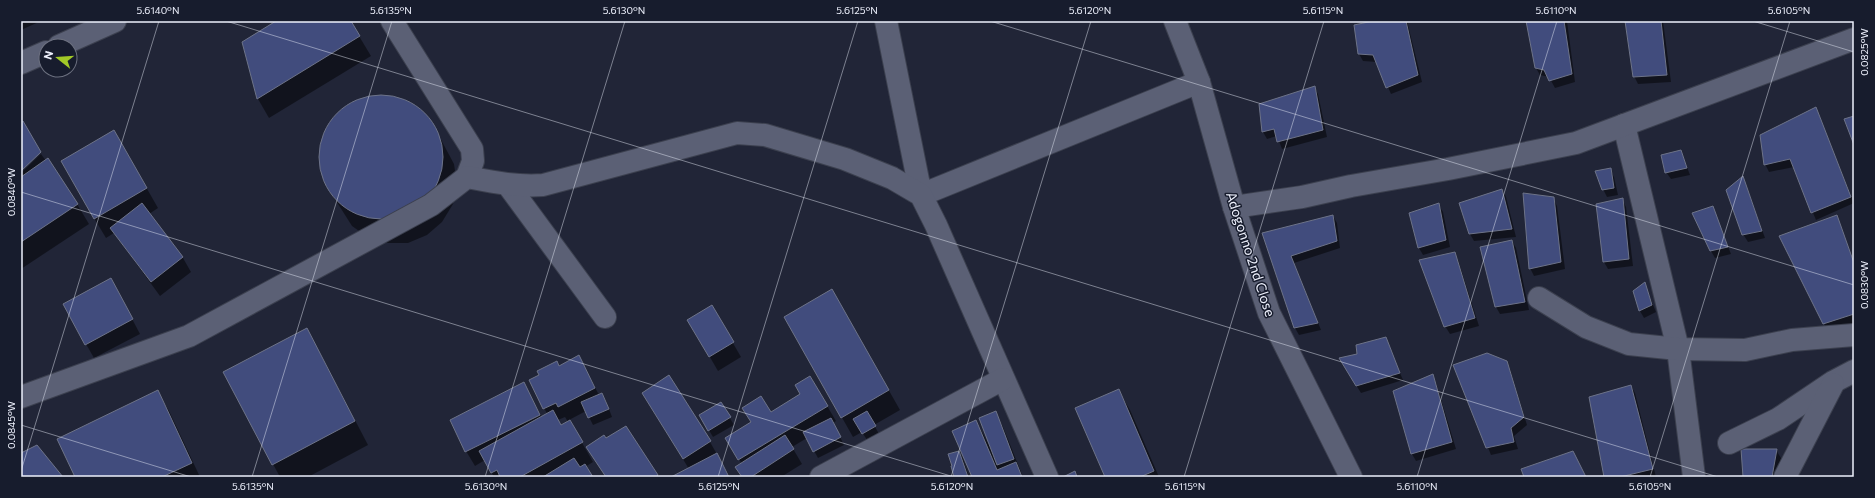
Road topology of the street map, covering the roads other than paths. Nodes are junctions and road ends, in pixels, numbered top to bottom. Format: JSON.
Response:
{"nodes":[{"id":1,"x":115,"y":21,"type":"edge"},
{"id":2,"x":392,"y":21,"type":"edge"},
{"id":3,"x":886,"y":21,"type":"edge"},
{"id":4,"x":1175,"y":21,"type":"edge"},
{"id":5,"x":77,"y":38,"type":"edge"},
{"id":6,"x":1854,"y":39,"type":"edge"},
{"id":7,"x":38,"y":56,"type":"edge"},
{"id":8,"x":21,"y":63,"type":"edge"},
{"id":9,"x":1199,"y":82,"type":"junction"},
{"id":10,"x":1624,"y":126,"type":"junction"},
{"id":11,"x":468,"y":177,"type":"junction"},
{"id":12,"x":508,"y":185,"type":"junction"},
{"id":13,"x":921,"y":195,"type":"junction"},
{"id":14,"x":1234,"y":207,"type":"junction"},
{"id":15,"x":1539,"y":298,"type":"dead end"},
{"id":16,"x":605,"y":318,"type":"dead end"},
{"id":17,"x":1854,"y":335,"type":"edge"},
{"id":18,"x":1678,"y":349,"type":"junction"},
{"id":19,"x":1854,"y":371,"type":"edge"},
{"id":20,"x":1003,"y":379,"type":"junction"},
{"id":21,"x":1833,"y":382,"type":"junction"},
{"id":22,"x":21,"y":397,"type":"edge"},
{"id":23,"x":1729,"y":443,"type":"dead end"},
{"id":24,"x":821,"y":477,"type":"edge"},
{"id":25,"x":1047,"y":477,"type":"edge"},
{"id":26,"x":1351,"y":477,"type":"edge"},
{"id":27,"x":1694,"y":477,"type":"edge"},
{"id":28,"x":1785,"y":477,"type":"edge"}],
"edges":[{"from":1,"to":5,"type":"street"},
{"from":2,"to":11,"type":"street"},
{"from":3,"to":13,"type":"street"},
{"from":4,"to":9,"type":"street","name":"Adogonno 2nd Close"},
{"from":6,"to":10,"type":"street"},
{"from":7,"to":8,"type":"street"},
{"from":9,"to":13,"type":"street"},
{"from":9,"to":14,"type":"street","name":"Adogonno 2nd Close"},
{"from":10,"to":14,"type":"street"},
{"from":10,"to":18,"type":"street"},
{"from":11,"to":12,"type":"street"},
{"from":11,"to":22,"type":"street"},
{"from":12,"to":13,"type":"street"},
{"from":12,"to":16,"type":"street"},
{"from":13,"to":20,"type":"street"},
{"from":14,"to":26,"type":"street","name":"Adogonno 2nd Close"},
{"from":15,"to":18,"type":"street"},
{"from":17,"to":18,"type":"street"},
{"from":18,"to":27,"type":"street"},
{"from":19,"to":21,"type":"street"},
{"from":20,"to":24,"type":"street"},
{"from":20,"to":25,"type":"street"},
{"from":21,"to":23,"type":"street"},
{"from":21,"to":28,"type":"street"}]}
